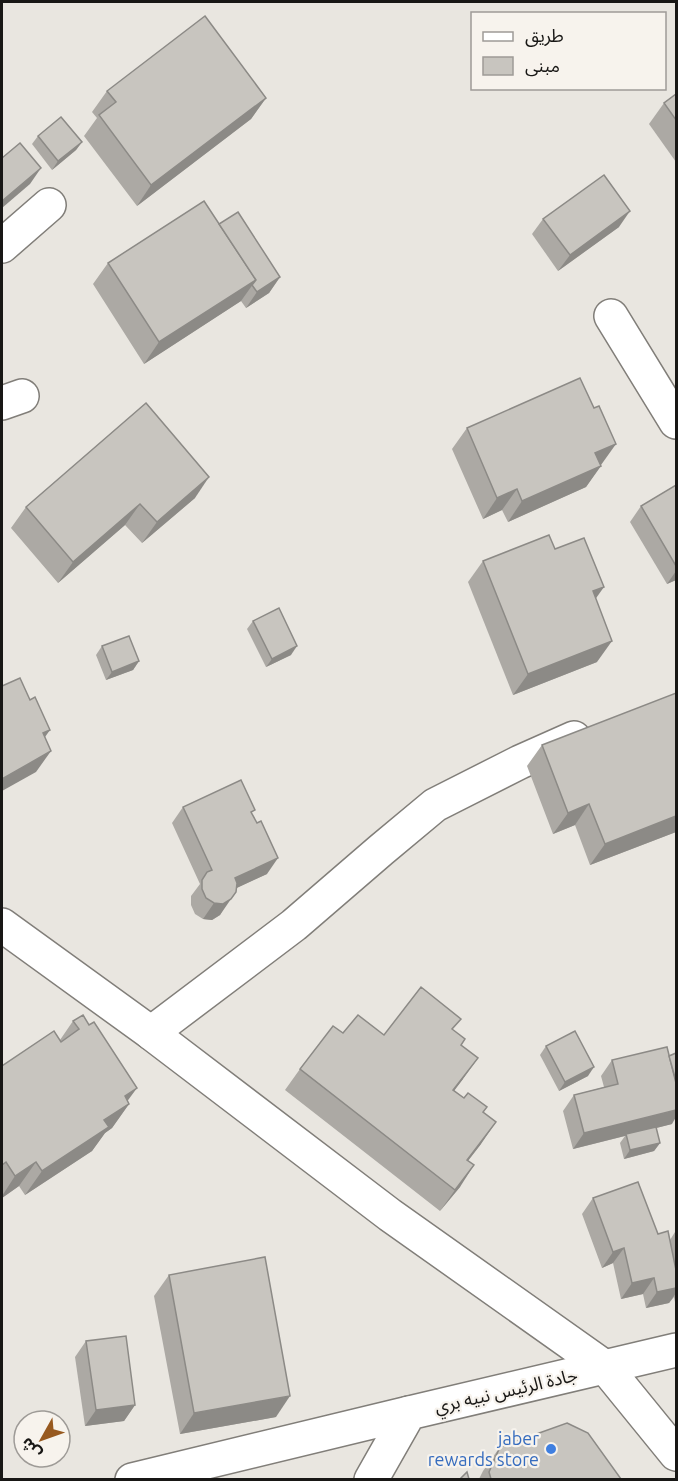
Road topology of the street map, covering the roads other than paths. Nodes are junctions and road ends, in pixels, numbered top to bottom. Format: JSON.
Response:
{"nodes":[{"id":1,"x":49,"y":205,"type":"dead end"},
{"id":2,"x":2,"y":246,"type":"edge"},
{"id":3,"x":611,"y":316,"type":"dead end"},
{"id":4,"x":676,"y":422,"type":"edge"},
{"id":5,"x":603,"y":725,"type":"edge"},
{"id":6,"x":2,"y":925,"type":"edge"},
{"id":7,"x":151,"y":1033,"type":"junction"},
{"id":8,"x":676,"y":1350,"type":"edge"},
{"id":9,"x":606,"y":1368,"type":"junction"},
{"id":10,"x":409,"y":1413,"type":"junction"},
{"id":11,"x":676,"y":1454,"type":"edge"},
{"id":12,"x":132,"y":1479,"type":"edge"},
{"id":13,"x":371,"y":1479,"type":"edge"}],
"edges":[{"from":1,"to":2,"type":"street"},
{"from":3,"to":4,"type":"street"},
{"from":5,"to":7,"type":"street"},
{"from":6,"to":7,"type":"street"},
{"from":7,"to":9,"type":"street"},
{"from":8,"to":9,"type":"street","name":"جادة الرئيس نبيه بري"},
{"from":9,"to":10,"type":"street","name":"جادة الرئيس نبيه بري"},
{"from":9,"to":11,"type":"street"},
{"from":10,"to":12,"type":"street"},
{"from":10,"to":13,"type":"street","name":"جادة الرئيس نبيه بري"}]}
